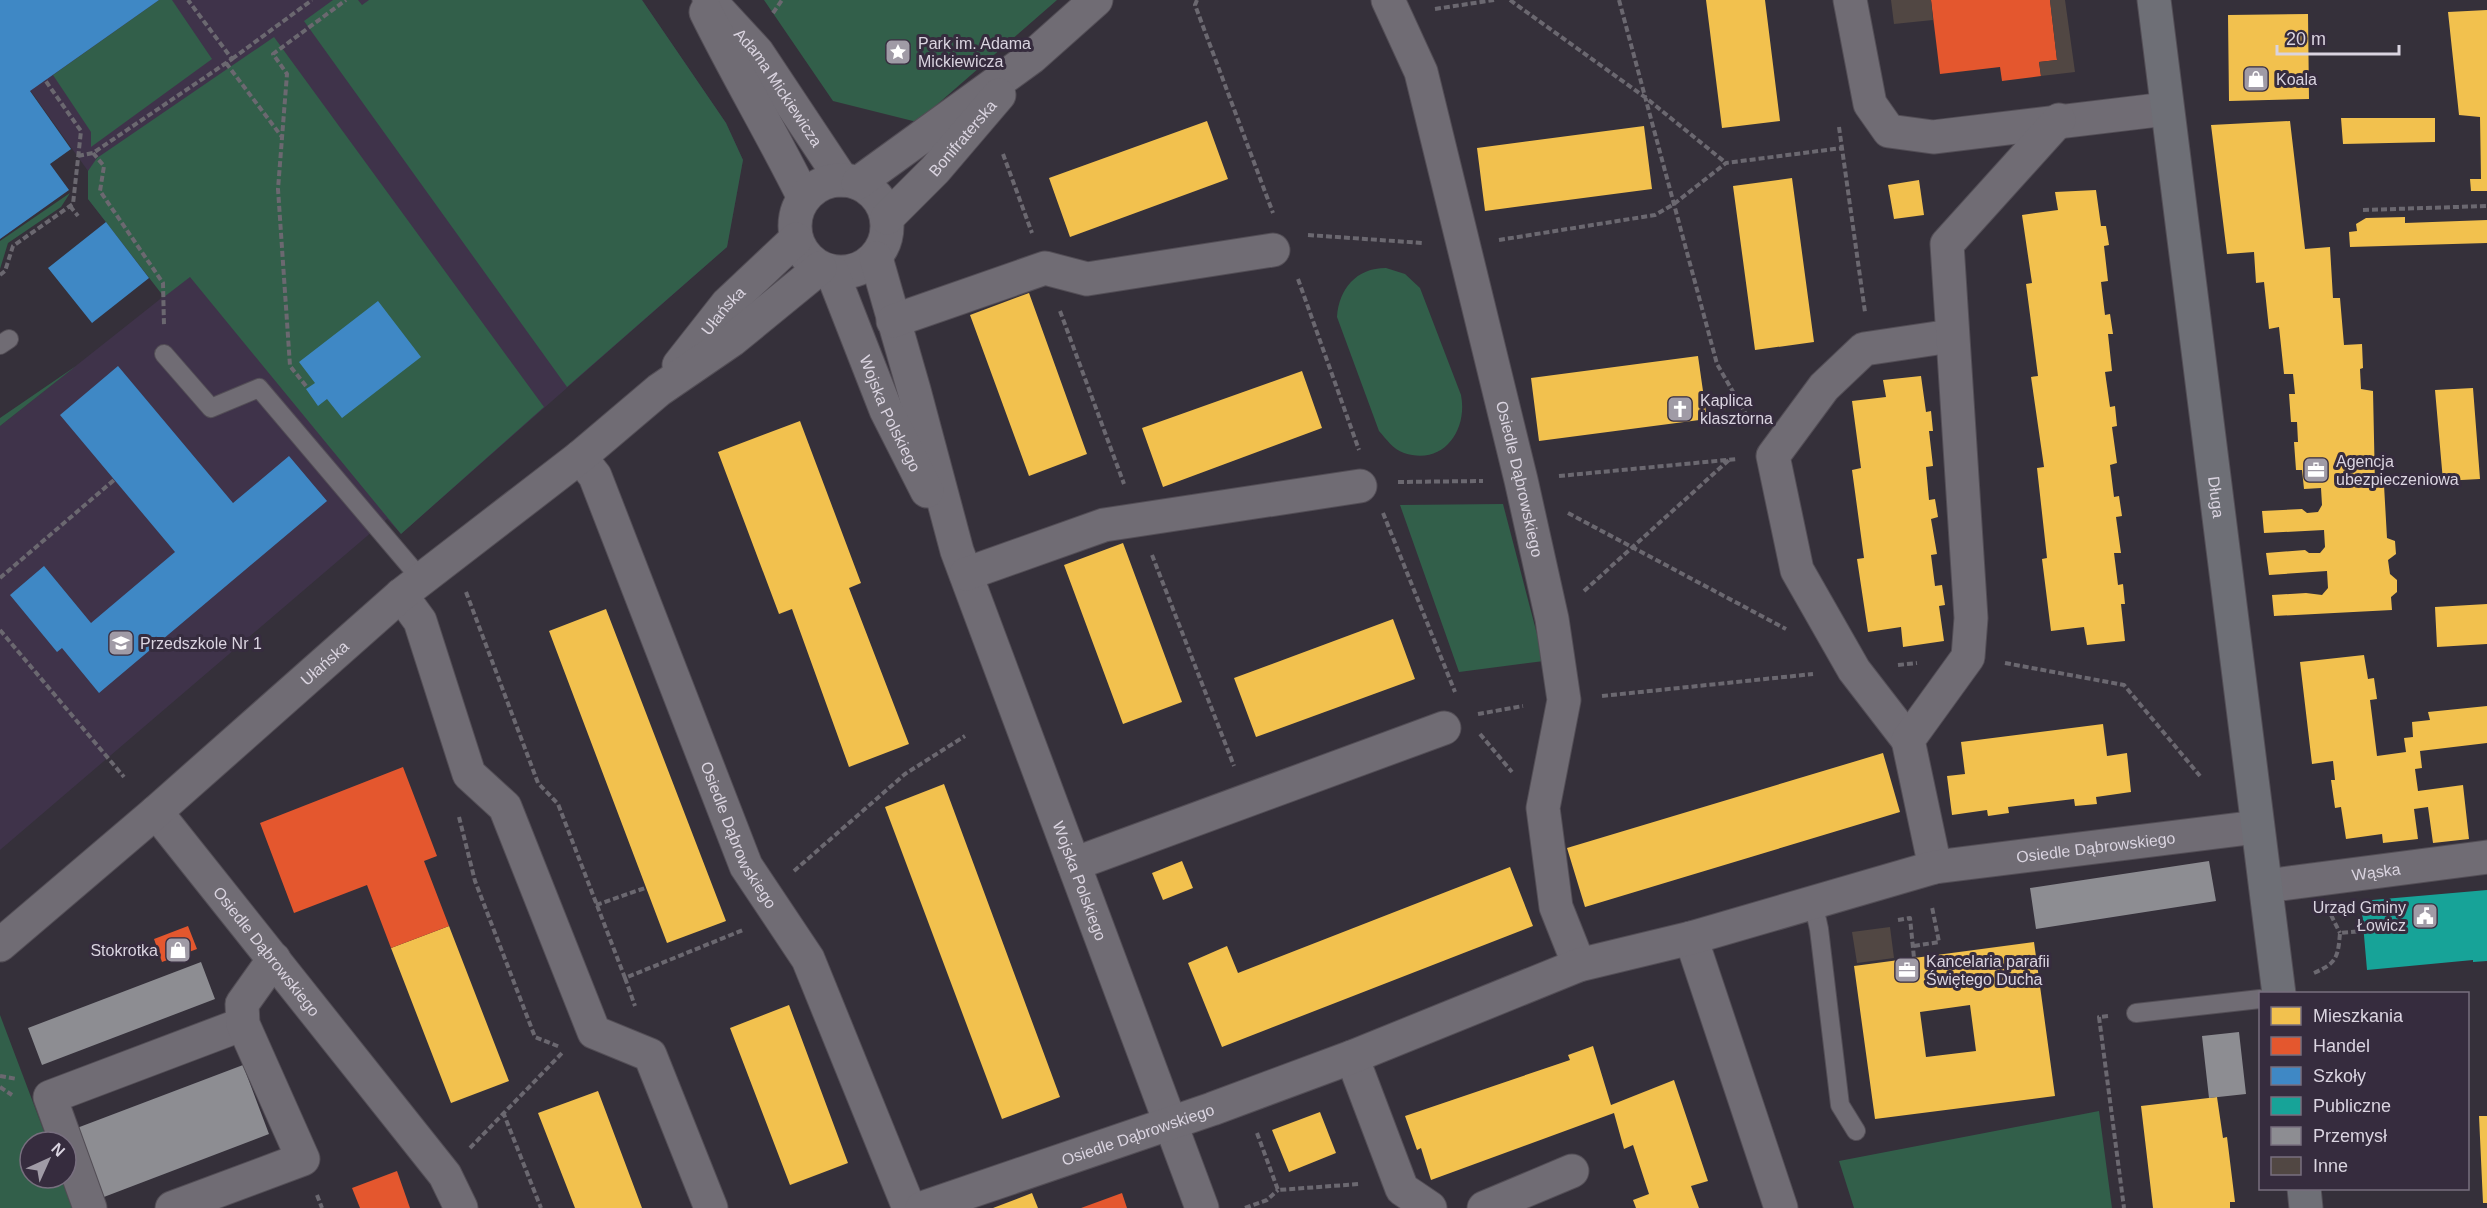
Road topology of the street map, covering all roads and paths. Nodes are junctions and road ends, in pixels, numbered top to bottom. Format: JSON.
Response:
{"nodes":[{"id":1,"x":189,"y":0,"type":"edge"},
{"id":2,"x":312,"y":0,"type":"edge"},
{"id":3,"x":346,"y":0,"type":"edge"},
{"id":4,"x":700,"y":0,"type":"edge"},
{"id":5,"x":709,"y":0,"type":"edge"},
{"id":6,"x":782,"y":0,"type":"edge"},
{"id":7,"x":1096,"y":0,"type":"edge"},
{"id":8,"x":1197,"y":0,"type":"edge"},
{"id":9,"x":1494,"y":0,"type":"edge"},
{"id":10,"x":1510,"y":0,"type":"edge"},
{"id":11,"x":1619,"y":0,"type":"edge"},
{"id":12,"x":1850,"y":0,"type":"edge"},
{"id":13,"x":2154,"y":0,"type":"edge"},
{"id":14,"x":1392,"y":8,"type":"edge"},
{"id":15,"x":769,"y":19,"type":"dead end"},
{"id":16,"x":1032,"y":57,"type":"junction"},
{"id":17,"x":232,"y":59,"type":"junction"},
{"id":18,"x":226,"y":63,"type":"junction"},
{"id":19,"x":45,"y":80,"type":"dead end"},
{"id":20,"x":1646,"y":98,"type":"junction"},
{"id":21,"x":2166,"y":109,"type":"junction"},
{"id":22,"x":2059,"y":120,"type":"junction"},
{"id":23,"x":1839,"y":125,"type":"dead end"},
{"id":24,"x":282,"y":137,"type":"junction"},
{"id":25,"x":1842,"y":148,"type":"junction"},
{"id":26,"x":93,"y":153,"type":"junction"},
{"id":27,"x":1003,"y":154,"type":"dead end"},
{"id":28,"x":78,"y":156,"type":"junction"},
{"id":29,"x":1726,"y":163,"type":"junction"},
{"id":30,"x":850,"y":181,"type":"junction"},
{"id":31,"x":804,"y":198,"type":"junction"},
{"id":32,"x":1674,"y":204,"type":"junction"},
{"id":33,"x":70,"y":206,"type":"junction"},
{"id":34,"x":2487,"y":206,"type":"edge"},
{"id":35,"x":2363,"y":210,"type":"dead end"},
{"id":36,"x":78,"y":216,"type":"dead end"},
{"id":37,"x":887,"y":218,"type":"junction"},
{"id":38,"x":1303,"y":234,"type":"dead end"},
{"id":39,"x":796,"y":239,"type":"junction"},
{"id":40,"x":1463,"y":246,"type":"junction"},
{"id":41,"x":1281,"y":248,"type":"junction"},
{"id":42,"x":876,"y":258,"type":"junction"},
{"id":43,"x":1045,"y":268,"type":"junction"},
{"id":44,"x":826,"y":270,"type":"junction"},
{"id":45,"x":0,"y":275,"type":"edge"},
{"id":46,"x":893,"y":321,"type":"junction"},
{"id":47,"x":1951,"y":336,"type":"junction"},
{"id":48,"x":1864,"y":349,"type":"junction"},
{"id":49,"x":164,"y":354,"type":"joint"},
{"id":50,"x":306,"y":386,"type":"dead end"},
{"id":51,"x":659,"y":390,"type":"junction"},
{"id":52,"x":1766,"y":456,"type":"junction"},
{"id":53,"x":580,"y":457,"type":"junction"},
{"id":54,"x":1730,"y":459,"type":"junction"},
{"id":55,"x":114,"y":480,"type":"dead end"},
{"id":56,"x":1394,"y":482,"type":"dead end"},
{"id":57,"x":1368,"y":483,"type":"junction"},
{"id":58,"x":1521,"y":484,"type":"junction"},
{"id":59,"x":1138,"y":520,"type":"junction"},
{"id":60,"x":1633,"y":548,"type":"junction"},
{"id":61,"x":962,"y":563,"type":"junction"},
{"id":62,"x":0,"y":578,"type":"edge"},
{"id":63,"x":464,"y":585,"type":"dead end"},
{"id":64,"x":411,"y":587,"type":"junction"},
{"id":65,"x":1552,"y":620,"type":"junction"},
{"id":66,"x":0,"y":630,"type":"edge"},
{"id":67,"x":1795,"y":634,"type":"dead end"},
{"id":68,"x":1456,"y":695,"type":"dead end"},
{"id":69,"x":1564,"y":700,"type":"junction"},
{"id":70,"x":1476,"y":715,"type":"dead end"},
{"id":71,"x":1458,"y":726,"type":"joint"},
{"id":72,"x":964,"y":736,"type":"dead end"},
{"id":73,"x":1908,"y":740,"type":"junction"},
{"id":74,"x":124,"y":777,"type":"dead end"},
{"id":75,"x":1247,"y":801,"type":"junction"},
{"id":76,"x":1543,"y":808,"type":"junction"},
{"id":77,"x":156,"y":812,"type":"junction"},
{"id":78,"x":2257,"y":828,"type":"junction"},
{"id":79,"x":2487,"y":857,"type":"edge"},
{"id":80,"x":1074,"y":864,"type":"junction"},
{"id":81,"x":1935,"y":867,"type":"junction"},
{"id":82,"x":2266,"y":886,"type":"junction"},
{"id":83,"x":645,"y":888,"type":"dead end"},
{"id":84,"x":766,"y":895,"type":"junction"},
{"id":85,"x":1813,"y":902,"type":"junction"},
{"id":86,"x":1931,"y":903,"type":"dead end"},
{"id":87,"x":596,"y":905,"type":"junction"},
{"id":88,"x":1887,"y":921,"type":"dead end"},
{"id":89,"x":753,"y":925,"type":"dead end"},
{"id":90,"x":2363,"y":931,"type":"dead end"},
{"id":91,"x":1691,"y":938,"type":"junction"},
{"id":92,"x":0,"y":945,"type":"edge"},
{"id":93,"x":1914,"y":946,"type":"junction"},
{"id":94,"x":1914,"y":958,"type":"dead end"},
{"id":95,"x":274,"y":959,"type":"junction"},
{"id":96,"x":1579,"y":965,"type":"junction"},
{"id":97,"x":2314,"y":973,"type":"dead end"},
{"id":98,"x":2279,"y":992,"type":"edge"},
{"id":99,"x":2259,"y":999,"type":"edge"},
{"id":100,"x":2136,"y":1013,"type":"joint"},
{"id":101,"x":243,"y":1024,"type":"junction"},
{"id":102,"x":594,"y":1032,"type":"junction"},
{"id":103,"x":1352,"y":1057,"type":"junction"},
{"id":104,"x":503,"y":1112,"type":"junction"},
{"id":105,"x":1172,"y":1123,"type":"junction"},
{"id":106,"x":1256,"y":1131,"type":"dead end"},
{"id":107,"x":1856,"y":1131,"type":"dead end"},
{"id":108,"x":1572,"y":1171,"type":"dead end"},
{"id":109,"x":445,"y":1175,"type":"junction"},
{"id":110,"x":1400,"y":1183,"type":"junction"},
{"id":111,"x":1278,"y":1190,"type":"junction"},
{"id":112,"x":2304,"y":1190,"type":"edge"},
{"id":113,"x":90,"y":1208,"type":"edge"},
{"id":114,"x":172,"y":1208,"type":"edge"},
{"id":115,"x":461,"y":1208,"type":"edge"},
{"id":116,"x":541,"y":1208,"type":"edge"},
{"id":117,"x":711,"y":1208,"type":"edge"},
{"id":118,"x":909,"y":1208,"type":"edge"},
{"id":119,"x":922,"y":1208,"type":"edge"},
{"id":120,"x":1202,"y":1208,"type":"edge"},
{"id":121,"x":1245,"y":1208,"type":"edge"},
{"id":122,"x":1431,"y":1208,"type":"edge"},
{"id":123,"x":1484,"y":1208,"type":"edge"},
{"id":124,"x":1781,"y":1208,"type":"edge"},
{"id":125,"x":2124,"y":1208,"type":"edge"},
{"id":126,"x":2306,"y":1208,"type":"edge"}],
"edges":[{"from":1,"to":17,"type":"path"},
{"from":2,"to":17,"type":"path"},
{"from":3,"to":24,"type":"path"},
{"from":4,"to":31,"type":"street","name":"Adama Mickiewicza"},
{"from":5,"to":30,"type":"street","name":"Adama Mickiewicza"},
{"from":6,"to":15,"type":"path"},
{"from":7,"to":16,"type":"street","name":"Bonifraterska"},
{"from":8,"to":41,"type":"path"},
{"from":9,"to":14,"type":"path"},
{"from":10,"to":20,"type":"path"},
{"from":11,"to":20,"type":"path"},
{"from":12,"to":22,"type":"street"},
{"from":13,"to":21,"type":"street","name":"Długa"},
{"from":14,"to":40,"type":"street","name":"Osiedle Dąbrowskiego"},
{"from":16,"to":30,"type":"street","name":"Bonifraterska"},
{"from":16,"to":37,"type":"street","name":"Bonifraterska"},
{"from":17,"to":18,"type":"path"},
{"from":18,"to":24,"type":"path"},
{"from":18,"to":26,"type":"path"},
{"from":19,"to":28,"type":"path"},
{"from":20,"to":29,"type":"path"},
{"from":20,"to":32,"type":"path"},
{"from":21,"to":22,"type":"street"},
{"from":21,"to":78,"type":"street","name":"Długa"},
{"from":22,"to":47,"type":"street"},
{"from":23,"to":25,"type":"path"},
{"from":24,"to":50,"type":"path"},
{"from":25,"to":29,"type":"path"},
{"from":25,"to":48,"type":"path"},
{"from":26,"to":28,"type":"path"},
{"from":26,"to":49,"type":"path"},
{"from":27,"to":43,"type":"path"},
{"from":28,"to":33,"type":"path"},
{"from":29,"to":32,"type":"path"},
{"from":30,"to":31,"type":"street"},
{"from":30,"to":37,"type":"street"},
{"from":31,"to":39,"type":"street"},
{"from":32,"to":40,"type":"path"},
{"from":32,"to":52,"type":"path"},
{"from":33,"to":36,"type":"path"},
{"from":33,"to":45,"type":"path"},
{"from":34,"to":35,"type":"path"},
{"from":37,"to":42,"type":"street"},
{"from":38,"to":40,"type":"path"},
{"from":39,"to":44,"type":"street"},
{"from":39,"to":51,"type":"street","name":"Ułańska"},
{"from":40,"to":58,"type":"street","name":"Osiedle Dąbrowskiego"},
{"from":41,"to":43,"type":"street"},
{"from":41,"to":57,"type":"path"},
{"from":42,"to":44,"type":"street"},
{"from":42,"to":46,"type":"street","name":"Wojska Polskiego"},
{"from":43,"to":46,"type":"street"},
{"from":43,"to":59,"type":"path"},
{"from":44,"to":51,"type":"street","name":"Ułańska"},
{"from":44,"to":61,"type":"street","name":"Wojska Polskiego"},
{"from":46,"to":61,"type":"street","name":"Wojska Polskiego"},
{"from":47,"to":48,"type":"street"},
{"from":47,"to":73,"type":"street"},
{"from":48,"to":52,"type":"street"},
{"from":49,"to":64,"type":"lane"},
{"from":51,"to":53,"type":"street","name":"Ułańska"},
{"from":52,"to":54,"type":"path"},
{"from":52,"to":73,"type":"street"},
{"from":53,"to":64,"type":"street","name":"Ułańska"},
{"from":53,"to":84,"type":"street","name":"Osiedle Dąbrowskiego"},
{"from":54,"to":58,"type":"path"},
{"from":54,"to":60,"type":"path"},
{"from":55,"to":62,"type":"path"},
{"from":56,"to":58,"type":"path"},
{"from":57,"to":59,"type":"street"},
{"from":57,"to":68,"type":"path"},
{"from":58,"to":60,"type":"path"},
{"from":58,"to":65,"type":"street","name":"Osiedle Dąbrowskiego"},
{"from":59,"to":61,"type":"street"},
{"from":59,"to":75,"type":"path"},
{"from":60,"to":65,"type":"path"},
{"from":60,"to":67,"type":"path"},
{"from":61,"to":80,"type":"street","name":"Wojska Polskiego"},
{"from":63,"to":87,"type":"path"},
{"from":64,"to":77,"type":"street","name":"Ułańska"},
{"from":64,"to":102,"type":"street"},
{"from":65,"to":69,"type":"street","name":"Osiedle Dąbrowskiego"},
{"from":66,"to":74,"type":"path"},
{"from":69,"to":70,"type":"path"},
{"from":69,"to":76,"type":"street","name":"Osiedle Dąbrowskiego"},
{"from":71,"to":75,"type":"street"},
{"from":71,"to":76,"type":"path"},
{"from":72,"to":84,"type":"path"},
{"from":73,"to":81,"type":"street"},
{"from":75,"to":80,"type":"street"},
{"from":76,"to":96,"type":"street","name":"Osiedle Dąbrowskiego"},
{"from":77,"to":92,"type":"street","name":"Ułańska"},
{"from":77,"to":95,"type":"street","name":"Osiedle Dąbrowskiego"},
{"from":78,"to":81,"type":"street","name":"Osiedle Dąbrowskiego"},
{"from":78,"to":82,"type":"street","name":"Długa"},
{"from":79,"to":82,"type":"street","name":"Wąska"},
{"from":80,"to":105,"type":"street","name":"Wojska Polskiego"},
{"from":81,"to":85,"type":"street","name":"Osiedle Dąbrowskiego"},
{"from":82,"to":98,"type":"street","name":"Długa"},
{"from":83,"to":87,"type":"path"},
{"from":84,"to":118,"type":"street","name":"Osiedle Dąbrowskiego"},
{"from":85,"to":91,"type":"street","name":"Osiedle Dąbrowskiego"},
{"from":85,"to":107,"type":"lane"},
{"from":86,"to":93,"type":"path"},
{"from":87,"to":89,"type":"path"},
{"from":88,"to":93,"type":"path"},
{"from":90,"to":97,"type":"path"},
{"from":91,"to":96,"type":"street","name":"Osiedle Dąbrowskiego"},
{"from":91,"to":124,"type":"street"},
{"from":93,"to":94,"type":"path"},
{"from":95,"to":101,"type":"street"},
{"from":95,"to":109,"type":"street","name":"Osiedle Dąbrowskiego"},
{"from":96,"to":103,"type":"street","name":"Osiedle Dąbrowskiego"},
{"from":99,"to":100,"type":"lane"},
{"from":100,"to":125,"type":"path"},
{"from":101,"to":113,"type":"street"},
{"from":101,"to":114,"type":"street"},
{"from":102,"to":104,"type":"path"},
{"from":102,"to":117,"type":"street"},
{"from":103,"to":105,"type":"street","name":"Osiedle Dąbrowskiego"},
{"from":103,"to":110,"type":"street"},
{"from":104,"to":109,"type":"path"},
{"from":104,"to":116,"type":"path"},
{"from":105,"to":119,"type":"street","name":"Osiedle Dąbrowskiego"},
{"from":105,"to":120,"type":"street","name":"Wojska Polskiego"},
{"from":106,"to":111,"type":"path"},
{"from":108,"to":123,"type":"street"},
{"from":109,"to":115,"type":"street","name":"Osiedle Dąbrowskiego"},
{"from":110,"to":111,"type":"path"},
{"from":110,"to":122,"type":"street"},
{"from":111,"to":121,"type":"path"},
{"from":112,"to":126,"type":"street"}]}
